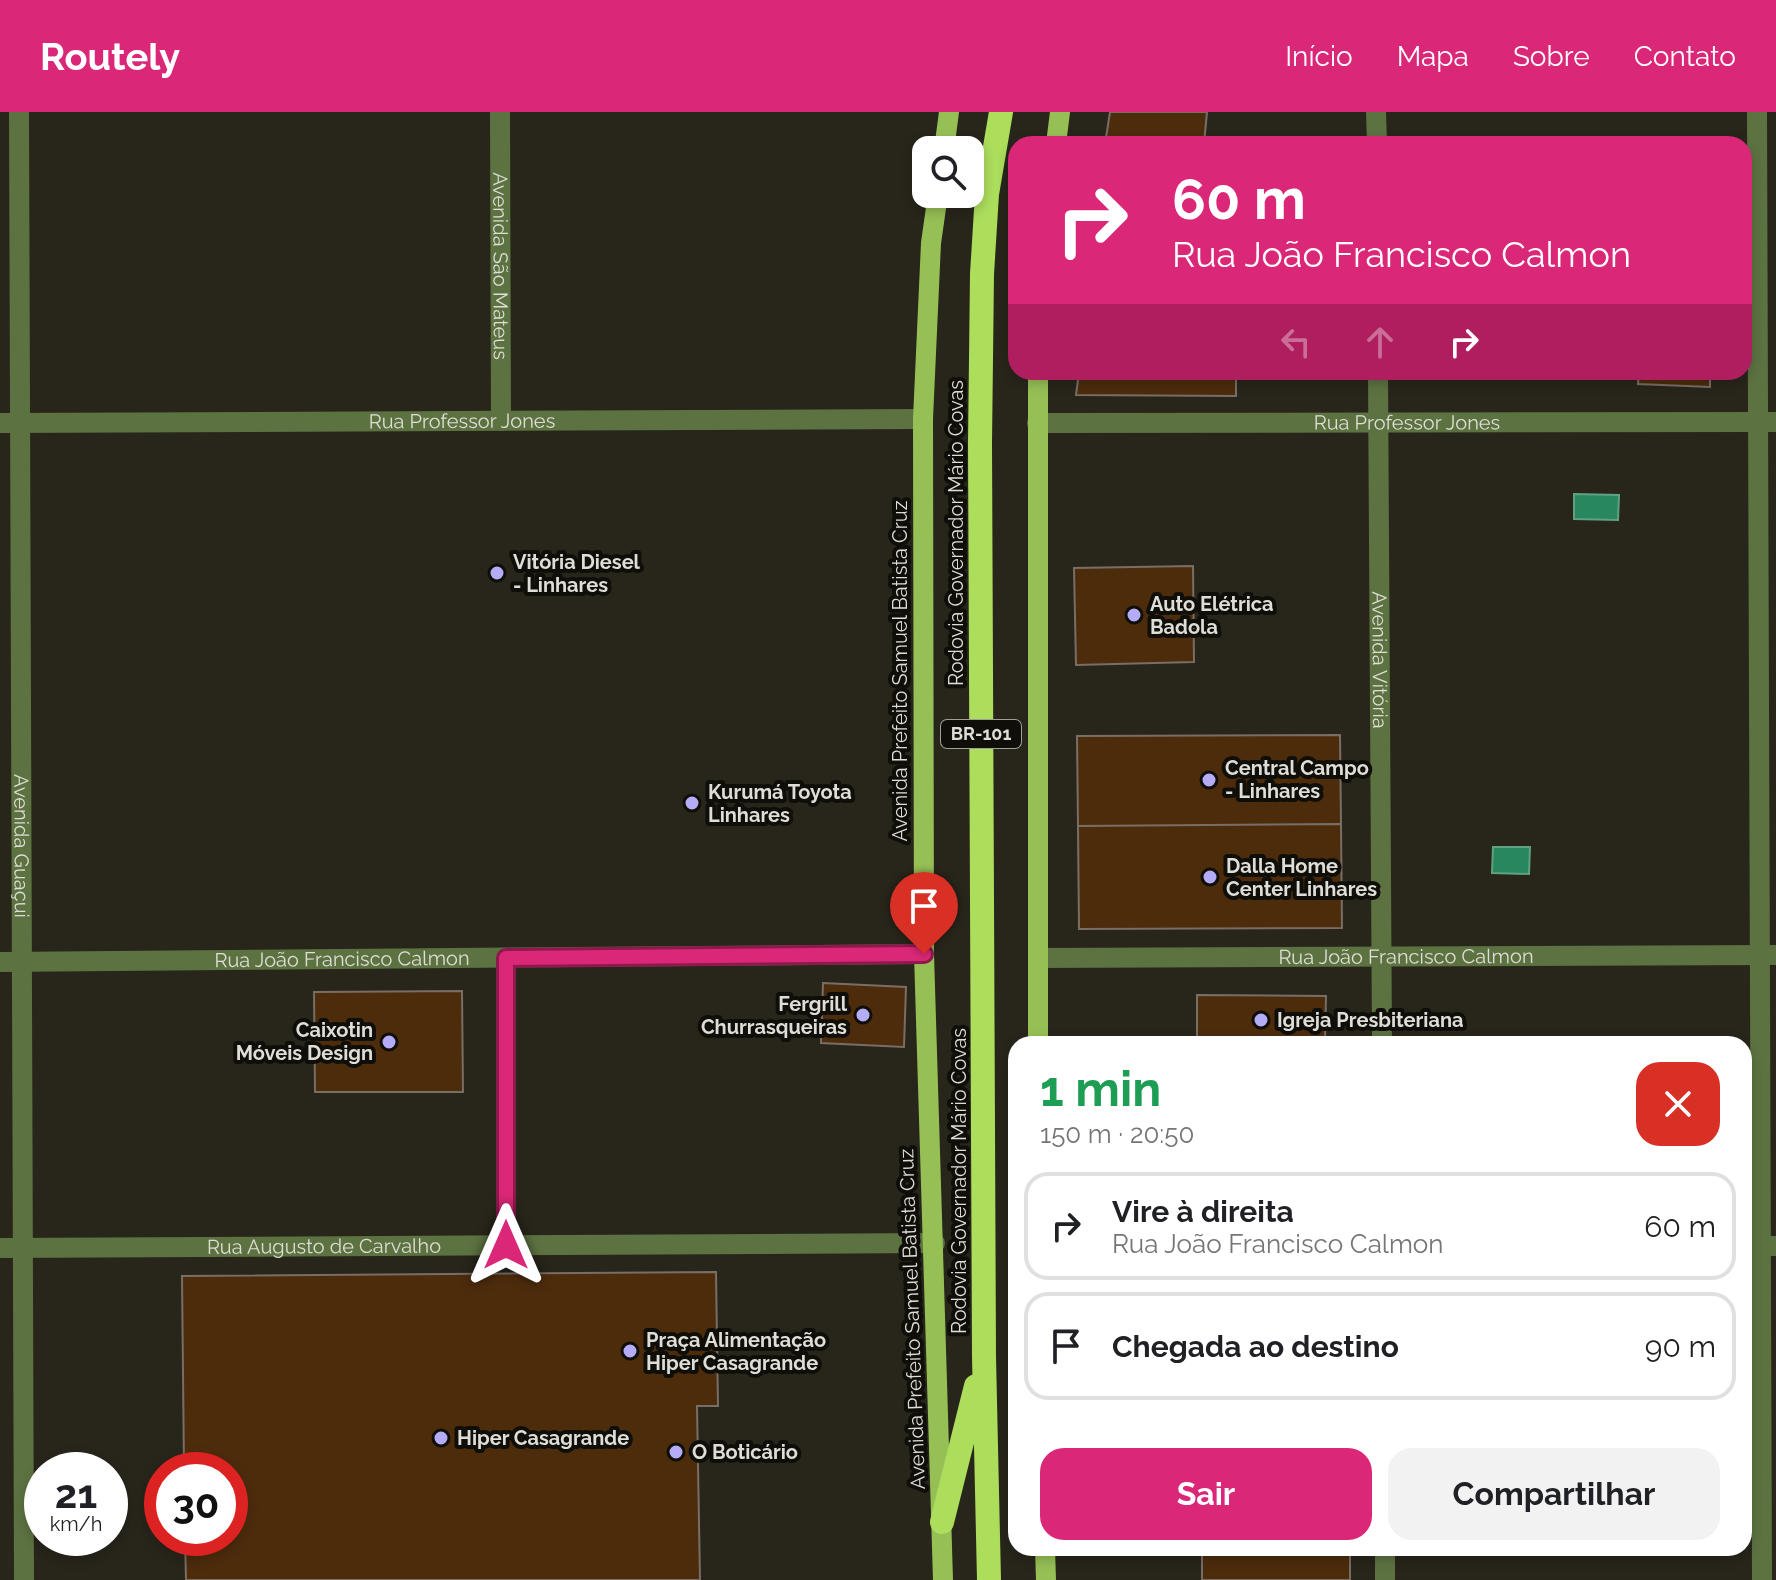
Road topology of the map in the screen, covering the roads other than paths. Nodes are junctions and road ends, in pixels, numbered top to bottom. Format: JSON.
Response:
{"nodes":[{"id":1,"x":19,"y":112,"type":"edge"},
{"id":2,"x":500,"y":112,"type":"edge"},
{"id":3,"x":949,"y":112,"type":"edge"},
{"id":4,"x":1001,"y":112,"type":"edge"},
{"id":5,"x":1060,"y":112,"type":"edge"},
{"id":6,"x":1376,"y":112,"type":"edge"},
{"id":7,"x":1757,"y":112,"type":"edge"},
{"id":8,"x":946,"y":136,"type":"edge"},
{"id":9,"x":1057,"y":136,"type":"edge"},
{"id":10,"x":1377,"y":136,"type":"edge"},
{"id":11,"x":936,"y":208,"type":"edge"},
{"id":12,"x":1038,"y":380,"type":"edge"},
{"id":13,"x":1378,"y":380,"type":"edge"},
{"id":14,"x":923,"y":419,"type":"junction"},
{"id":15,"x":501,"y":421,"type":"junction"},
{"id":16,"x":1767,"y":422,"type":"edge"},
{"id":17,"x":10,"y":423,"type":"edge"},
{"id":18,"x":1037,"y":423,"type":"junction"},
{"id":19,"x":1378,"y":423,"type":"junction"},
{"id":20,"x":924,"y":954,"type":"junction"},
{"id":21,"x":1768,"y":955,"type":"edge"},
{"id":22,"x":1382,"y":957,"type":"junction"},
{"id":23,"x":506,"y":958,"type":"junction"},
{"id":24,"x":1038,"y":958,"type":"junction"},
{"id":25,"x":0,"y":962,"type":"edge"},
{"id":26,"x":22,"y":962,"type":"junction"},
{"id":27,"x":1038,"y":1036,"type":"edge"},
{"id":28,"x":1382,"y":1036,"type":"edge"},
{"id":29,"x":935,"y":1243,"type":"junction"},
{"id":30,"x":506,"y":1245,"type":"junction"},
{"id":31,"x":1760,"y":1246,"type":"edge"},
{"id":32,"x":0,"y":1248,"type":"edge"},
{"id":33,"x":23,"y":1248,"type":"junction"},
{"id":34,"x":984,"y":1357,"type":"junction"},
{"id":35,"x":942,"y":1522,"type":"junction"},
{"id":36,"x":1045,"y":1556,"type":"edge"},
{"id":37,"x":1385,"y":1556,"type":"edge"},
{"id":38,"x":24,"y":1580,"type":"edge"},
{"id":39,"x":943,"y":1580,"type":"edge"},
{"id":40,"x":989,"y":1580,"type":"edge"},
{"id":41,"x":1046,"y":1580,"type":"edge"},
{"id":42,"x":1385,"y":1580,"type":"edge"},
{"id":43,"x":1762,"y":1580,"type":"edge"}],
"edges":[{"from":1,"to":17,"type":"street","name":"Avenida Guaçui"},
{"from":2,"to":15,"type":"street","name":"Avenida São Mateus"},
{"from":3,"to":8,"type":"main road"},
{"from":4,"to":34,"type":"highway","name":"Rodovia Governador Mário Covas","number":"BR-101"},
{"from":5,"to":9,"type":"main road"},
{"from":6,"to":10,"type":"street"},
{"from":7,"to":16,"type":"street"},
{"from":11,"to":14,"type":"main road","name":"Avenida Prefeito Samuel Batista Cruz"},
{"from":12,"to":18,"type":"main road"},
{"from":13,"to":19,"type":"street","name":"Avenida Vitória"},
{"from":14,"to":15,"type":"street","name":"Rua Professor Jones"},
{"from":14,"to":20,"type":"main road","name":"Avenida Prefeito Samuel Batista Cruz"},
{"from":15,"to":17,"type":"street","name":"Rua Professor Jones"},
{"from":16,"to":19,"type":"street","name":"Rua Professor Jones"},
{"from":16,"to":21,"type":"street"},
{"from":17,"to":26,"type":"street","name":"Avenida Guaçui"},
{"from":18,"to":19,"type":"street","name":"Rua Professor Jones"},
{"from":18,"to":24,"type":"main road"},
{"from":19,"to":22,"type":"street","name":"Avenida Vitória"},
{"from":20,"to":23,"type":"street","name":"Rua João Francisco Calmon"},
{"from":20,"to":29,"type":"main road","name":"Avenida Prefeito Samuel Batista Cruz"},
{"from":21,"to":22,"type":"street","name":"Rua João Francisco Calmon"},
{"from":21,"to":31,"type":"street"},
{"from":22,"to":24,"type":"street","name":"Rua João Francisco Calmon"},
{"from":22,"to":28,"type":"street","name":"Avenida Vitória"},
{"from":23,"to":26,"type":"street","name":"Rua João Francisco Calmon"},
{"from":23,"to":30,"type":"street"},
{"from":24,"to":27,"type":"main road"},
{"from":25,"to":26,"type":"street","name":"Rua João Francisco Calmon"},
{"from":26,"to":33,"type":"street","name":"Avenida Guaçui"},
{"from":29,"to":30,"type":"street","name":"Rua Augusto de Carvalho"},
{"from":29,"to":35,"type":"main road","name":"Avenida Prefeito Samuel Batista Cruz"},
{"from":30,"to":33,"type":"street","name":"Rua Augusto de Carvalho"},
{"from":31,"to":43,"type":"street"},
{"from":32,"to":33,"type":"street","name":"Rua Augusto de Carvalho"},
{"from":33,"to":38,"type":"street","name":"Avenida Guaçui"},
{"from":34,"to":35,"type":"highway"},
{"from":34,"to":40,"type":"highway","name":"Rodovia Governador Mário Covas","number":"BR-101"},
{"from":35,"to":39,"type":"main road","name":"Avenida Prefeito Samuel Batista Cruz"},
{"from":36,"to":41,"type":"main road"},
{"from":37,"to":42,"type":"street"}]}
